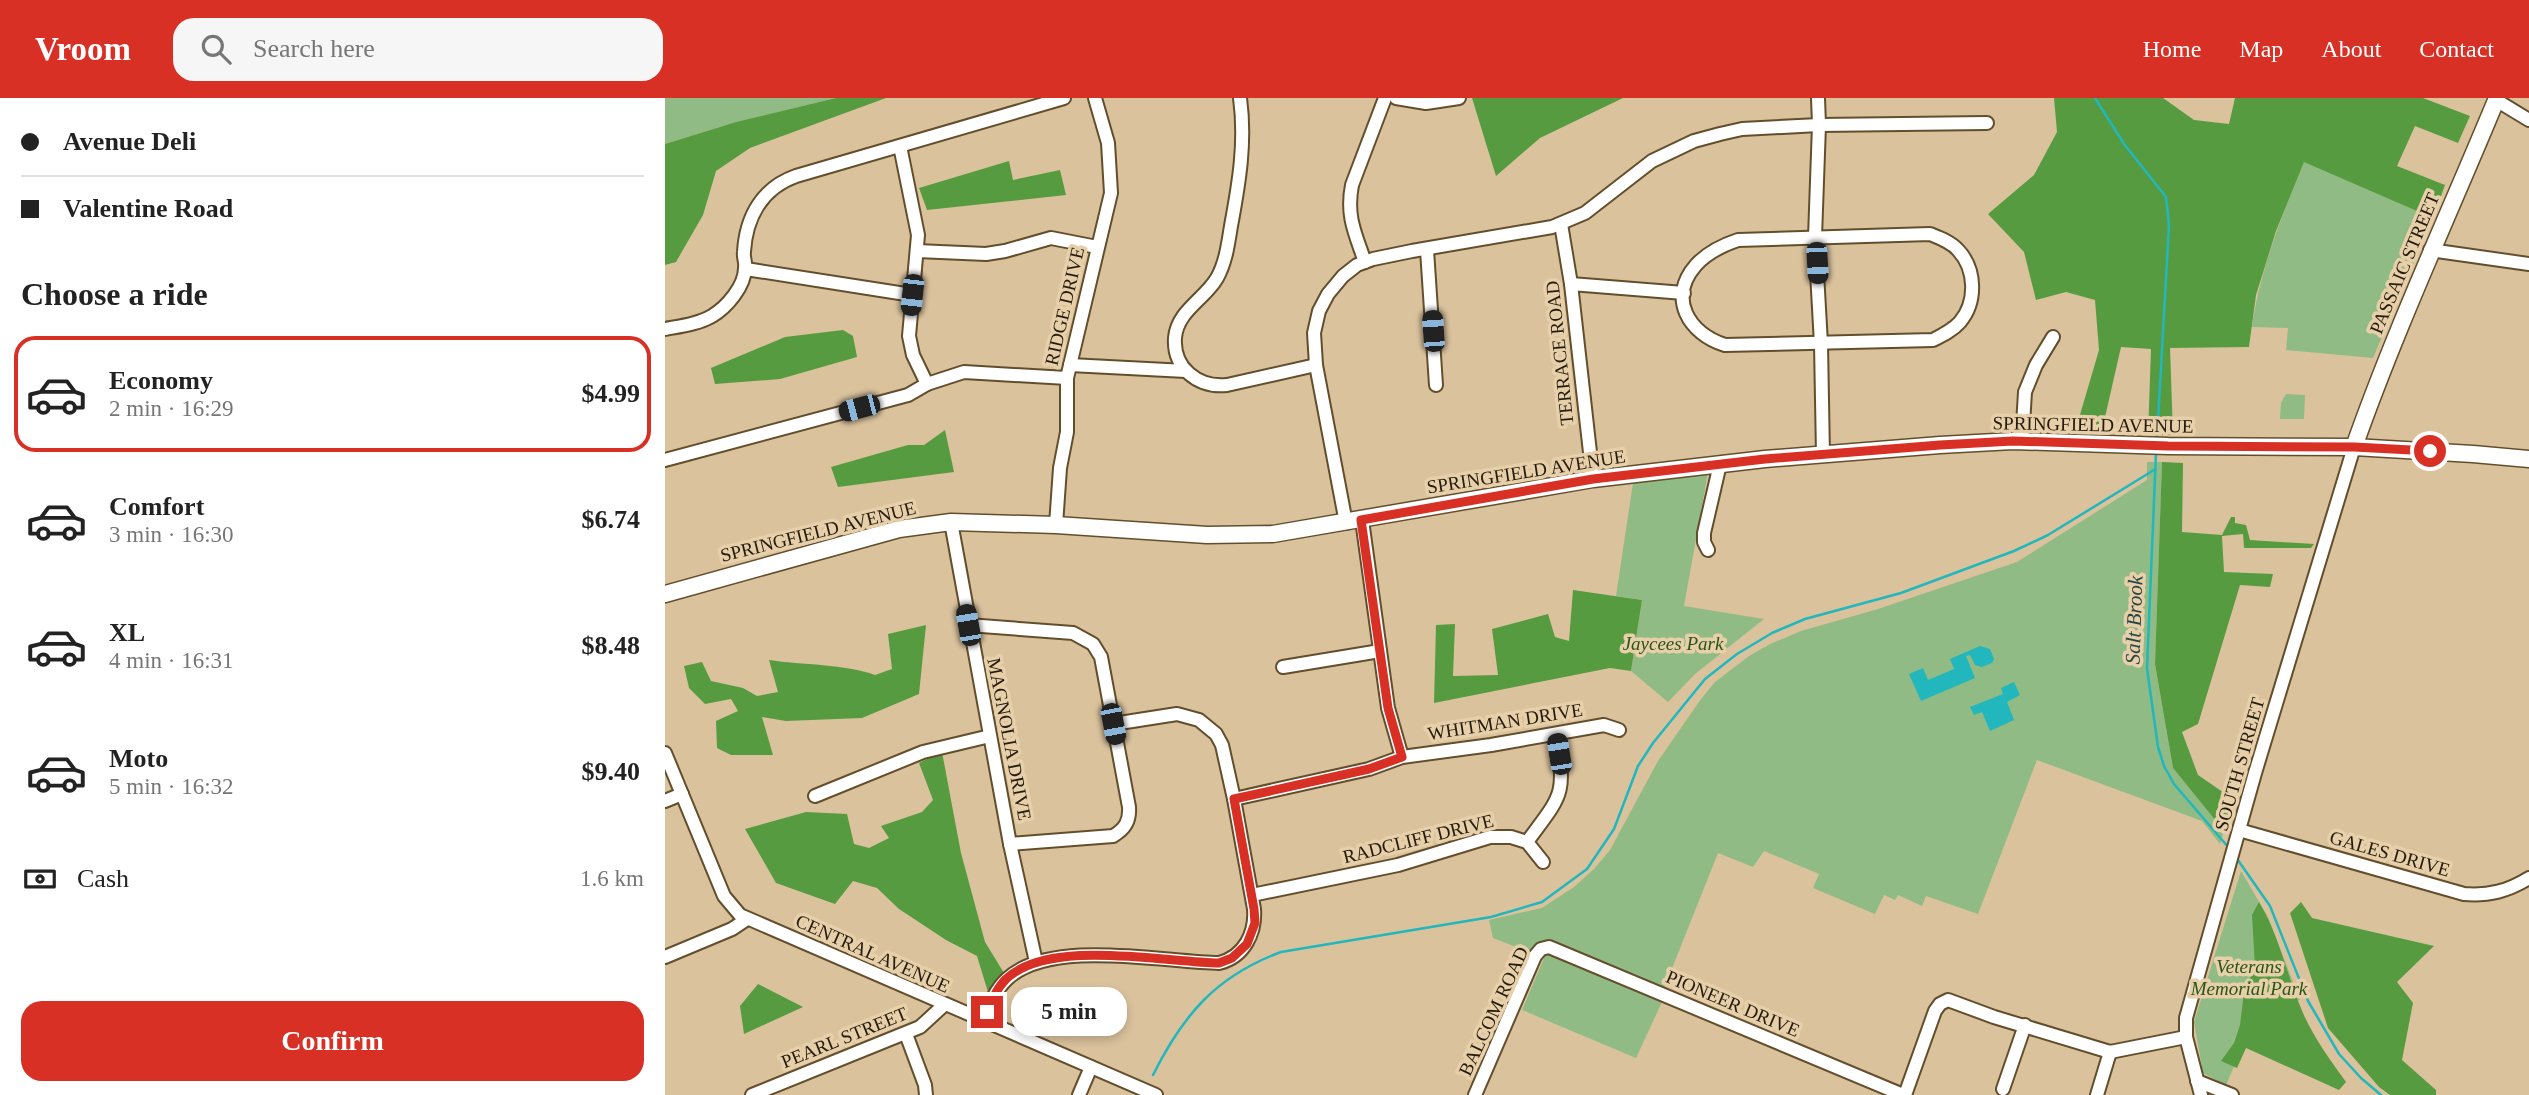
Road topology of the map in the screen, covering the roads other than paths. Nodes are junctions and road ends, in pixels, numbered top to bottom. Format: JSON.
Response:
{"nodes":[{"id":1,"x":1063,"y":98,"type":"edge"},
{"id":2,"x":1095,"y":98,"type":"edge"},
{"id":3,"x":1240,"y":98,"type":"edge"},
{"id":4,"x":1385,"y":98,"type":"edge"},
{"id":5,"x":1396,"y":98,"type":"edge"},
{"id":6,"x":1459,"y":98,"type":"edge"},
{"id":7,"x":1818,"y":98,"type":"edge"},
{"id":8,"x":2496,"y":99,"type":"edge"},
{"id":9,"x":2529,"y":120,"type":"edge"},
{"id":10,"x":1987,"y":123,"type":"dead end"},
{"id":11,"x":1819,"y":125,"type":"junction"},
{"id":12,"x":900,"y":146,"type":"junction"},
{"id":13,"x":1561,"y":224,"type":"junction"},
{"id":14,"x":1815,"y":237,"type":"junction"},
{"id":15,"x":1097,"y":247,"type":"junction"},
{"id":16,"x":1427,"y":250,"type":"junction"},
{"id":17,"x":2430,"y":250,"type":"junction"},
{"id":18,"x":917,"y":251,"type":"junction"},
{"id":19,"x":1365,"y":262,"type":"junction"},
{"id":20,"x":2529,"y":264,"type":"edge"},
{"id":21,"x":745,"y":270,"type":"junction"},
{"id":22,"x":1571,"y":284,"type":"junction"},
{"id":23,"x":1683,"y":293,"type":"junction"},
{"id":24,"x":912,"y":295,"type":"junction"},
{"id":25,"x":665,"y":329,"type":"edge"},
{"id":26,"x":2053,"y":338,"type":"dead end"},
{"id":27,"x":1821,"y":344,"type":"junction"},
{"id":28,"x":1316,"y":365,"type":"junction"},
{"id":29,"x":1185,"y":370,"type":"junction"},
{"id":30,"x":1068,"y":372,"type":"junction"},
{"id":31,"x":927,"y":384,"type":"junction"},
{"id":32,"x":1436,"y":385,"type":"dead end"},
{"id":33,"x":2022,"y":441,"type":"junction"},
{"id":34,"x":2354,"y":447,"type":"junction"},
{"id":35,"x":1823,"y":455,"type":"junction"},
{"id":36,"x":665,"y":460,"type":"edge"},
{"id":37,"x":2529,"y":460,"type":"edge"},
{"id":38,"x":1720,"y":464,"type":"junction"},
{"id":39,"x":1593,"y":479,"type":"junction"},
{"id":40,"x":1354,"y":521,"type":"junction"},
{"id":41,"x":951,"y":522,"type":"junction"},
{"id":42,"x":1056,"y":525,"type":"junction"},
{"id":43,"x":1709,"y":550,"type":"dead end"},
{"id":44,"x":665,"y":594,"type":"edge"},
{"id":45,"x":968,"y":625,"type":"junction"},
{"id":46,"x":1380,"y":650,"type":"junction"},
{"id":47,"x":1283,"y":667,"type":"dead end"},
{"id":48,"x":1113,"y":724,"type":"junction"},
{"id":49,"x":1619,"y":730,"type":"dead end"},
{"id":50,"x":1556,"y":734,"type":"junction"},
{"id":51,"x":990,"y":736,"type":"junction"},
{"id":52,"x":665,"y":753,"type":"edge"},
{"id":53,"x":1402,"y":757,"type":"junction"},
{"id":54,"x":682,"y":794,"type":"junction"},
{"id":55,"x":815,"y":796,"type":"dead end"},
{"id":56,"x":1234,"y":799,"type":"junction"},
{"id":57,"x":665,"y":801,"type":"edge"},
{"id":58,"x":2238,"y":833,"type":"junction"},
{"id":59,"x":1527,"y":842,"type":"junction"},
{"id":60,"x":1010,"y":844,"type":"junction"},
{"id":61,"x":1543,"y":862,"type":"dead end"},
{"id":62,"x":2529,"y":878,"type":"edge"},
{"id":63,"x":1252,"y":895,"type":"junction"},
{"id":64,"x":747,"y":919,"type":"junction"},
{"id":65,"x":1549,"y":947,"type":"joint"},
{"id":66,"x":665,"y":957,"type":"edge"},
{"id":67,"x":1036,"y":962,"type":"junction"},
{"id":68,"x":944,"y":1005,"type":"junction"},
{"id":69,"x":983,"y":1021,"type":"junction"},
{"id":70,"x":2025,"y":1025,"type":"junction"},
{"id":71,"x":906,"y":1034,"type":"junction"},
{"id":72,"x":2186,"y":1037,"type":"junction"},
{"id":73,"x":2111,"y":1052,"type":"junction"},
{"id":74,"x":1091,"y":1067,"type":"junction"},
{"id":75,"x":2197,"y":1081,"type":"junction"},
{"id":76,"x":2003,"y":1089,"type":"dead end"},
{"id":77,"x":769,"y":1092,"type":"edge"},
{"id":78,"x":752,"y":1095,"type":"edge"},
{"id":79,"x":926,"y":1095,"type":"edge"},
{"id":80,"x":1079,"y":1095,"type":"edge"},
{"id":81,"x":1156,"y":1095,"type":"edge"},
{"id":82,"x":1475,"y":1095,"type":"edge"},
{"id":83,"x":1904,"y":1095,"type":"edge"},
{"id":84,"x":2097,"y":1095,"type":"edge"},
{"id":85,"x":2201,"y":1095,"type":"edge"},
{"id":86,"x":2232,"y":1095,"type":"edge"}],
"edges":[{"from":1,"to":12,"type":"street"},
{"from":2,"to":15,"type":"street","name":"RIDGE DRIVE"},
{"from":3,"to":29,"type":"street"},
{"from":4,"to":19,"type":"street"},
{"from":5,"to":6,"type":"street"},
{"from":7,"to":11,"type":"street"},
{"from":8,"to":9,"type":"street"},
{"from":8,"to":17,"type":"main road","name":"PASSAIC STREET"},
{"from":10,"to":11,"type":"street"},
{"from":11,"to":13,"type":"street"},
{"from":11,"to":14,"type":"street"},
{"from":12,"to":18,"type":"street"},
{"from":12,"to":21,"type":"street"},
{"from":13,"to":16,"type":"street"},
{"from":13,"to":22,"type":"street","name":"TERRACE ROAD"},
{"from":14,"to":23,"type":"street"},
{"from":14,"to":27,"type":"street"},
{"from":14,"to":27,"type":"street"},
{"from":15,"to":18,"type":"street"},
{"from":15,"to":30,"type":"street","name":"RIDGE DRIVE"},
{"from":16,"to":19,"type":"street"},
{"from":16,"to":32,"type":"street"},
{"from":17,"to":20,"type":"street"},
{"from":17,"to":34,"type":"main road","name":"PASSAIC STREET"},
{"from":18,"to":24,"type":"street"},
{"from":19,"to":28,"type":"street"},
{"from":21,"to":24,"type":"street"},
{"from":21,"to":25,"type":"street"},
{"from":22,"to":23,"type":"street"},
{"from":22,"to":39,"type":"street","name":"TERRACE ROAD"},
{"from":23,"to":27,"type":"street"},
{"from":24,"to":31,"type":"street"},
{"from":26,"to":33,"type":"street"},
{"from":27,"to":35,"type":"street"},
{"from":28,"to":29,"type":"street"},
{"from":28,"to":40,"type":"street"},
{"from":29,"to":30,"type":"street"},
{"from":30,"to":31,"type":"street"},
{"from":30,"to":42,"type":"street","name":"RIDGE DRIVE"},
{"from":31,"to":36,"type":"street"},
{"from":33,"to":34,"type":"main road","name":"SPRINGFIELD AVENUE"},
{"from":33,"to":35,"type":"main road","name":"SPRINGFIELD AVENUE"},
{"from":34,"to":37,"type":"main road","name":"SPRINGFIELD AVENUE"},
{"from":34,"to":58,"type":"street","name":"SOUTH STREET"},
{"from":35,"to":38,"type":"main road","name":"SPRINGFIELD AVENUE"},
{"from":38,"to":39,"type":"main road","name":"SPRINGFIELD AVENUE"},
{"from":38,"to":43,"type":"street"},
{"from":39,"to":40,"type":"main road","name":"SPRINGFIELD AVENUE"},
{"from":40,"to":42,"type":"main road","name":"SPRINGFIELD AVENUE"},
{"from":40,"to":46,"type":"street"},
{"from":41,"to":42,"type":"main road","name":"SPRINGFIELD AVENUE"},
{"from":41,"to":44,"type":"main road","name":"SPRINGFIELD AVENUE"},
{"from":41,"to":45,"type":"street","name":"MAGNOLIA DRIVE"},
{"from":45,"to":48,"type":"street"},
{"from":45,"to":51,"type":"street","name":"MAGNOLIA DRIVE"},
{"from":46,"to":47,"type":"street"},
{"from":46,"to":53,"type":"street"},
{"from":48,"to":56,"type":"street"},
{"from":48,"to":60,"type":"street"},
{"from":49,"to":50,"type":"street","name":"WHITMAN DRIVE"},
{"from":50,"to":53,"type":"street","name":"WHITMAN DRIVE"},
{"from":50,"to":59,"type":"street"},
{"from":51,"to":55,"type":"street"},
{"from":51,"to":60,"type":"street","name":"MAGNOLIA DRIVE"},
{"from":52,"to":54,"type":"street","name":"CENTRAL AVENUE"},
{"from":53,"to":56,"type":"street","name":"WHITMAN DRIVE"},
{"from":54,"to":57,"type":"street"},
{"from":54,"to":64,"type":"street","name":"CENTRAL AVENUE"},
{"from":56,"to":63,"type":"street"},
{"from":58,"to":62,"type":"street","name":"GALES DRIVE"},
{"from":58,"to":72,"type":"street","name":"SOUTH STREET"},
{"from":59,"to":61,"type":"street"},
{"from":59,"to":63,"type":"street","name":"RADCLIFF DRIVE"},
{"from":60,"to":67,"type":"street","name":"MAGNOLIA DRIVE"},
{"from":63,"to":67,"type":"street"},
{"from":64,"to":66,"type":"street"},
{"from":64,"to":68,"type":"street","name":"CENTRAL AVENUE"},
{"from":65,"to":82,"type":"street","name":"BALCOM ROAD"},
{"from":65,"to":83,"type":"street","name":"PIONEER DRIVE"},
{"from":67,"to":69,"type":"street"},
{"from":68,"to":69,"type":"street","name":"CENTRAL AVENUE"},
{"from":68,"to":71,"type":"street","name":"PEARL STREET"},
{"from":69,"to":74,"type":"street","name":"CENTRAL AVENUE"},
{"from":70,"to":73,"type":"street"},
{"from":70,"to":76,"type":"street"},
{"from":70,"to":83,"type":"street"},
{"from":71,"to":77,"type":"street","name":"PEARL STREET"},
{"from":71,"to":79,"type":"street"},
{"from":72,"to":73,"type":"street"},
{"from":72,"to":75,"type":"street","name":"SOUTH STREET"},
{"from":73,"to":84,"type":"street"},
{"from":74,"to":80,"type":"street"},
{"from":74,"to":81,"type":"street","name":"CENTRAL AVENUE"},
{"from":75,"to":85,"type":"street","name":"SOUTH STREET"},
{"from":75,"to":86,"type":"street"},
{"from":77,"to":78,"type":"street","name":"PEARL STREET"}]}
